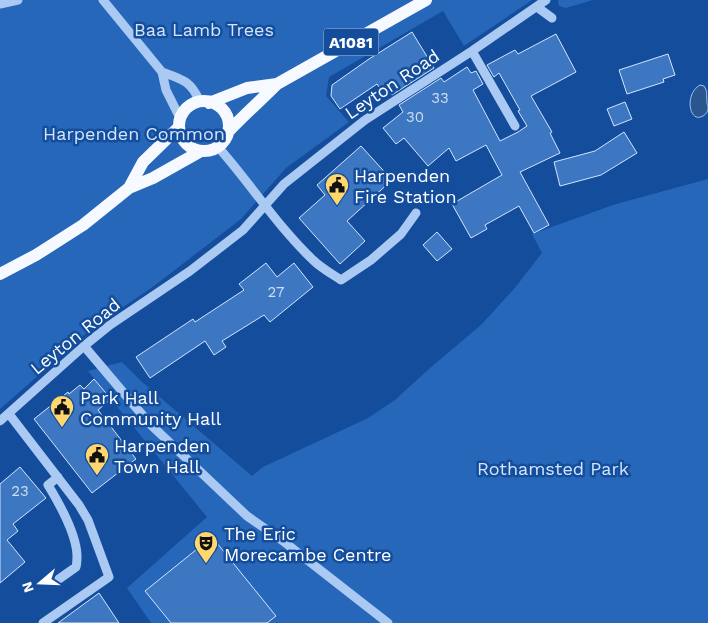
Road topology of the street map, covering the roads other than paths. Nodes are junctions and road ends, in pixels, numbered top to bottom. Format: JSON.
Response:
{"nodes":[{"id":1,"x":16,"y":0,"type":"edge"},
{"id":2,"x":103,"y":0,"type":"edge"},
{"id":3,"x":426,"y":0,"type":"edge"},
{"id":4,"x":546,"y":0,"type":"edge"},
{"id":5,"x":0,"y":4,"type":"edge"},
{"id":6,"x":536,"y":7,"type":"junction"},
{"id":7,"x":552,"y":18,"type":"dead end"},
{"id":8,"x":472,"y":51,"type":"junction"},
{"id":9,"x":162,"y":72,"type":"junction"},
{"id":10,"x":277,"y":84,"type":"junction"},
{"id":11,"x":204,"y":102,"type":"junction"},
{"id":12,"x":179,"y":122,"type":"junction"},
{"id":13,"x":515,"y":126,"type":"dead end"},
{"id":14,"x":228,"y":132,"type":"junction"},
{"id":15,"x":218,"y":147,"type":"junction"},
{"id":16,"x":201,"y":151,"type":"junction"},
{"id":17,"x":129,"y":188,"type":"junction"},
{"id":18,"x":265,"y":205,"type":"junction"},
{"id":19,"x":416,"y":213,"type":"dead end"},
{"id":20,"x":0,"y":274,"type":"edge"},
{"id":21,"x":84,"y":346,"type":"junction"},
{"id":22,"x":9,"y":414,"type":"junction"},
{"id":23,"x":0,"y":421,"type":"edge"},
{"id":24,"x":58,"y":477,"type":"junction"},
{"id":25,"x":59,"y":579,"type":"dead end"},
{"id":26,"x":43,"y":623,"type":"edge"},
{"id":27,"x":388,"y":623,"type":"edge"}],
"edges":[{"from":1,"to":5,"type":"street"},
{"from":2,"to":9,"type":"street"},
{"from":3,"to":10,"type":"main road","number":"A1081"},
{"from":4,"to":6,"type":"street","name":"Leyton Road"},
{"from":6,"to":7,"type":"street"},
{"from":6,"to":8,"type":"street","name":"Leyton Road"},
{"from":8,"to":13,"type":"street"},
{"from":8,"to":18,"type":"street","name":"Leyton Road"},
{"from":9,"to":11,"type":"street"},
{"from":9,"to":12,"type":"street"},
{"from":10,"to":11,"type":"main road","number":"A1081"},
{"from":10,"to":14,"type":"main road","number":"A1081"},
{"from":11,"to":12,"type":"main road","number":"A1081"},
{"from":11,"to":14,"type":"main road"},
{"from":12,"to":16,"type":"main road"},
{"from":12,"to":17,"type":"main road","number":"A1081"},
{"from":14,"to":15,"type":"main road","number":"A1081"},
{"from":15,"to":16,"type":"main road","number":"A1081"},
{"from":15,"to":18,"type":"street"},
{"from":16,"to":17,"type":"main road","number":"A1081"},
{"from":17,"to":20,"type":"main road","number":"A1081"},
{"from":18,"to":19,"type":"street"},
{"from":18,"to":21,"type":"street","name":"Leyton Road"},
{"from":21,"to":22,"type":"street","name":"Leyton Road"},
{"from":21,"to":27,"type":"street"},
{"from":22,"to":23,"type":"street","name":"Leyton Road"},
{"from":22,"to":24,"type":"street"},
{"from":24,"to":25,"type":"street"},
{"from":24,"to":26,"type":"street"}]}
